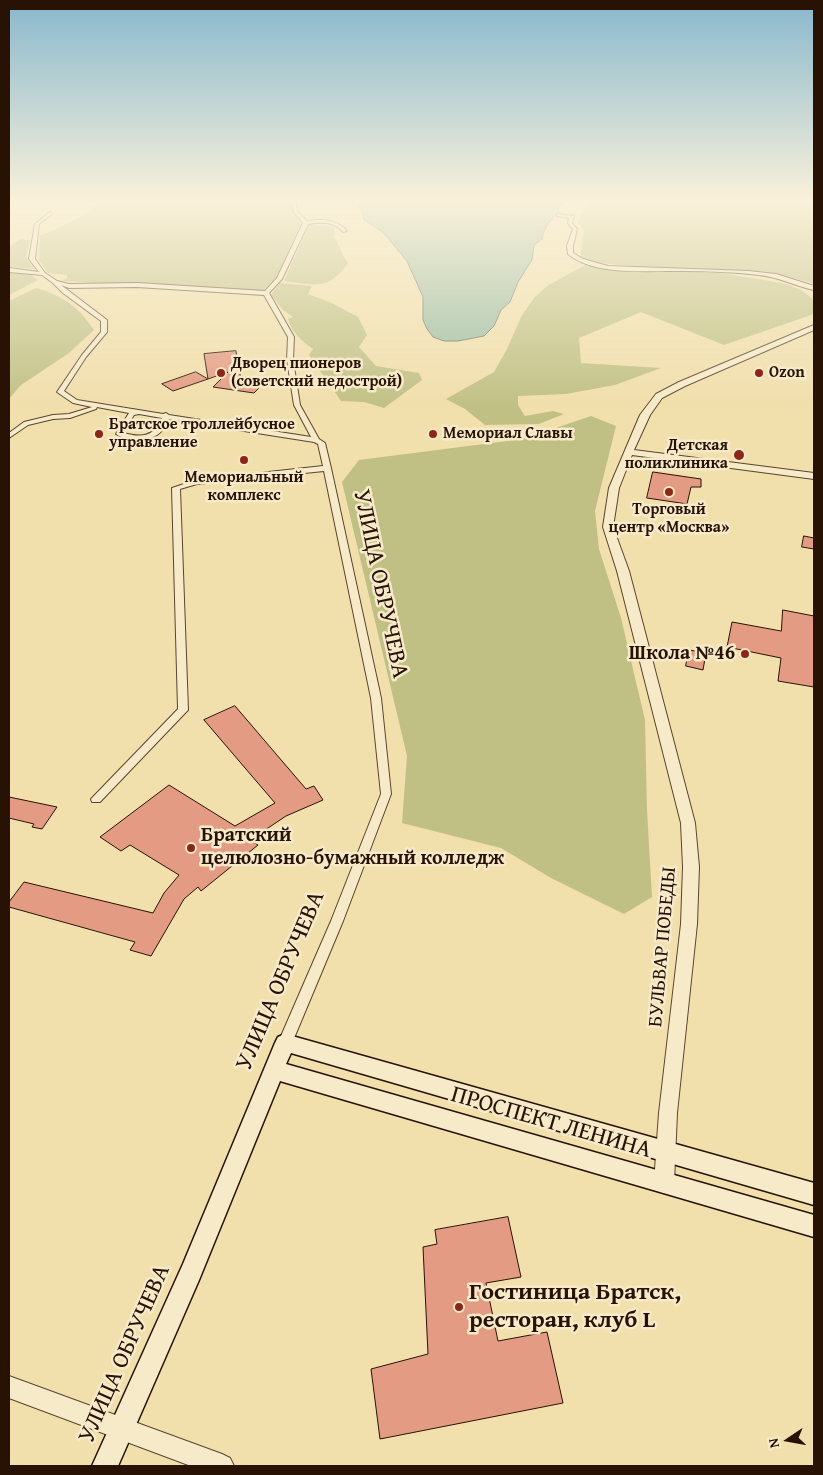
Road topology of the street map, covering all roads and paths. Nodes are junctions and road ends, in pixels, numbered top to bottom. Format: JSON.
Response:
{"nodes":[{"id":1,"x":16,"y":271,"type":"edge"},
{"id":2,"x":41,"y":271,"type":"edge"},
{"id":3,"x":283,"y":271,"type":"edge"},
{"id":4,"x":711,"y":271,"type":"edge"},
{"id":5,"x":43,"y":274,"type":"junction"},
{"id":6,"x":55,"y":282,"type":"junction"},
{"id":7,"x":814,"y":288,"type":"edge"},
{"id":8,"x":266,"y":293,"type":"junction"},
{"id":9,"x":814,"y":327,"type":"edge"},
{"id":10,"x":100,"y":407,"type":"junction"},
{"id":11,"x":142,"y":412,"type":"junction"},
{"id":12,"x":166,"y":415,"type":"junction"},
{"id":13,"x":9,"y":436,"type":"edge"},
{"id":14,"x":316,"y":440,"type":"junction"},
{"id":15,"x":628,"y":452,"type":"junction"},
{"id":16,"x":327,"y":468,"type":"junction"},
{"id":17,"x":814,"y":476,"type":"edge"},
{"id":18,"x":96,"y":799,"type":"dead end"},
{"id":19,"x":285,"y":1043,"type":"junction"},
{"id":20,"x":274,"y":1070,"type":"junction"},
{"id":21,"x":667,"y":1152,"type":"junction"},
{"id":22,"x":664,"y":1183,"type":"junction"},
{"id":23,"x":814,"y":1194,"type":"edge"},
{"id":24,"x":814,"y":1226,"type":"edge"},
{"id":25,"x":9,"y":1387,"type":"edge"},
{"id":26,"x":122,"y":1428,"type":"junction"},
{"id":27,"x":105,"y":1466,"type":"edge"},
{"id":28,"x":222,"y":1466,"type":"edge"}],
"edges":[{"from":1,"to":5,"type":"street"},
{"from":2,"to":5,"type":"street"},
{"from":3,"to":8,"type":"street"},
{"from":4,"to":7,"type":"street"},
{"from":5,"to":6,"type":"street"},
{"from":6,"to":8,"type":"street"},
{"from":6,"to":10,"type":"street"},
{"from":8,"to":14,"type":"street","name":"УЛИЦА ОБРУЧЕВА"},
{"from":9,"to":15,"type":"street","name":"БУЛЬВАР ПОБЕДЫ"},
{"from":10,"to":11,"type":"street"},
{"from":10,"to":13,"type":"street"},
{"from":11,"to":12,"type":"street"},
{"from":11,"to":12,"type":"street"},
{"from":12,"to":14,"type":"street"},
{"from":14,"to":16,"type":"street","name":"УЛИЦА ОБРУЧЕВА"},
{"from":15,"to":17,"type":"street"},
{"from":15,"to":21,"type":"street","name":"БУЛЬВАР ПОБЕДЫ"},
{"from":16,"to":18,"type":"street"},
{"from":16,"to":19,"type":"street","name":"УЛИЦА ОБРУЧЕВА"},
{"from":19,"to":20,"type":"main road","name":"УЛИЦА ОБРУЧЕВА"},
{"from":19,"to":21,"type":"main road","name":"ПРОСПЕКТ ЛЕНИНА"},
{"from":20,"to":22,"type":"main road","name":"ПРОСПЕКТ ЛЕНИНА"},
{"from":20,"to":26,"type":"main road","name":"УЛИЦА ОБРУЧЕВА"},
{"from":21,"to":22,"type":"street","name":"БУЛЬВАР ПОБЕДЫ"},
{"from":21,"to":23,"type":"main road","name":"ПРОСПЕКТ ЛЕНИНА"},
{"from":22,"to":24,"type":"main road","name":"ПРОСПЕКТ ЛЕНИНА"},
{"from":25,"to":26,"type":"street"},
{"from":26,"to":27,"type":"main road","name":"УЛИЦА ОБРУЧЕВА"},
{"from":26,"to":28,"type":"street"}]}
